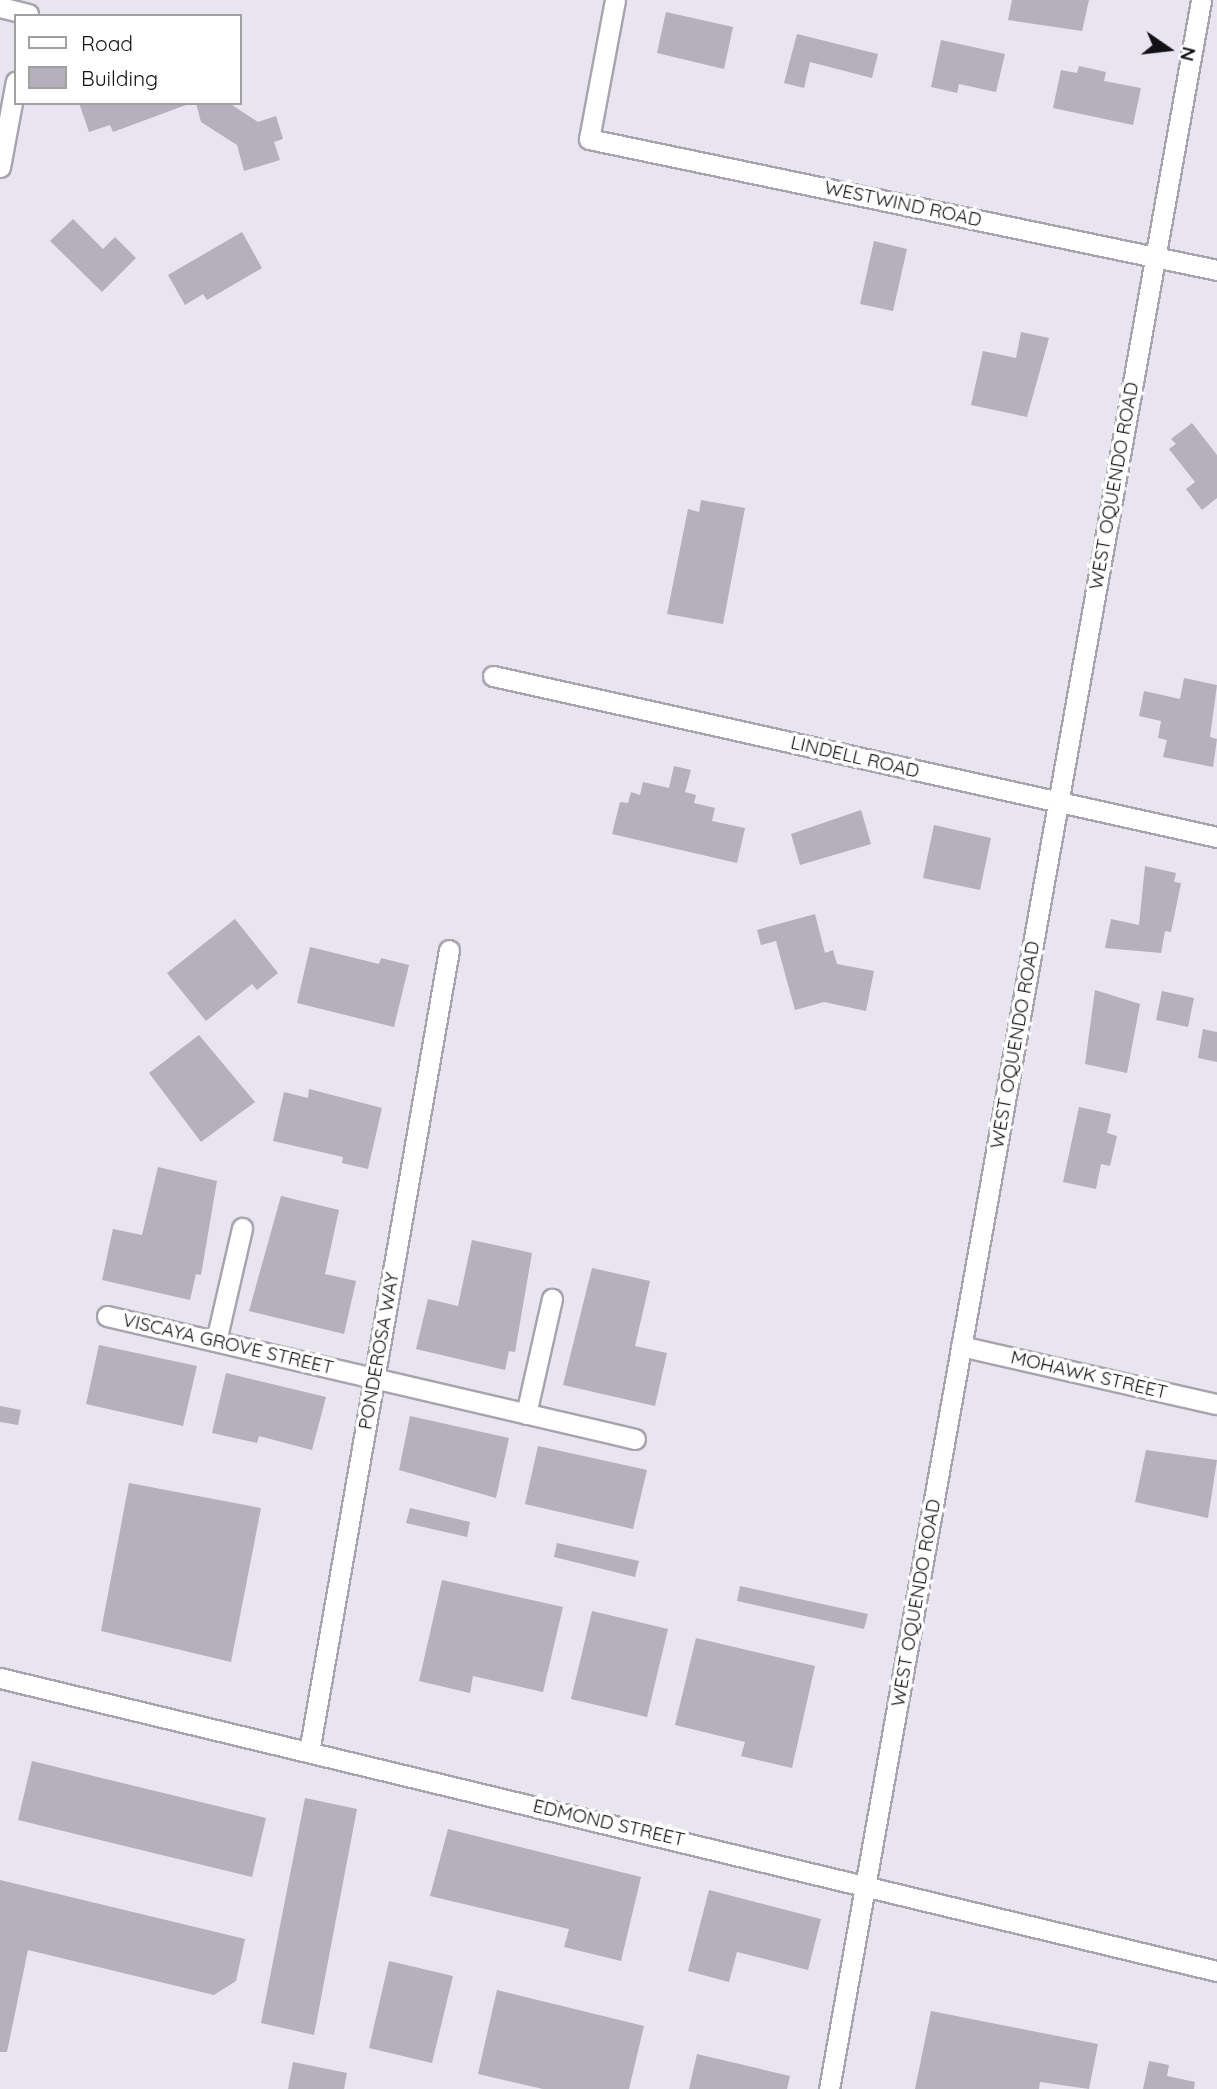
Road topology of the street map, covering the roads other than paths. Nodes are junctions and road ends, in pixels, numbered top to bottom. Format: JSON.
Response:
{"nodes":[{"id":1,"x":615,"y":0,"type":"edge"},
{"id":2,"x":1201,"y":0,"type":"edge"},
{"id":3,"x":0,"y":8,"type":"edge"},
{"id":4,"x":29,"y":10,"type":"edge"},
{"id":5,"x":14,"y":91,"type":"edge"},
{"id":6,"x":1,"y":159,"type":"edge"},
{"id":7,"x":1154,"y":257,"type":"junction"},
{"id":8,"x":1217,"y":270,"type":"edge"},
{"id":9,"x":493,"y":676,"type":"dead end"},
{"id":10,"x":1059,"y":803,"type":"junction"},
{"id":11,"x":1217,"y":837,"type":"edge"},
{"id":12,"x":449,"y":950,"type":"dead end"},
{"id":13,"x":242,"y":1228,"type":"dead end"},
{"id":14,"x":552,"y":1298,"type":"dead end"},
{"id":15,"x":107,"y":1316,"type":"dead end"},
{"id":16,"x":216,"y":1341,"type":"junction"},
{"id":17,"x":961,"y":1346,"type":"junction"},
{"id":18,"x":374,"y":1378,"type":"junction"},
{"id":19,"x":1217,"y":1404,"type":"edge"},
{"id":20,"x":526,"y":1414,"type":"junction"},
{"id":21,"x":635,"y":1439,"type":"dead end"},
{"id":22,"x":0,"y":1678,"type":"edge"},
{"id":23,"x":309,"y":1752,"type":"junction"},
{"id":24,"x":866,"y":1887,"type":"junction"},
{"id":25,"x":1217,"y":1971,"type":"edge"},
{"id":26,"x":829,"y":2089,"type":"edge"}],
"edges":[{"from":1,"to":7,"type":"street","name":"WESTWIND ROAD"},
{"from":2,"to":7,"type":"street","name":"WEST OQUENDO ROAD"},
{"from":3,"to":4,"type":"street"},
{"from":5,"to":6,"type":"street"},
{"from":7,"to":8,"type":"street","name":"WESTWIND ROAD"},
{"from":7,"to":10,"type":"street","name":"WEST OQUENDO ROAD"},
{"from":9,"to":10,"type":"street","name":"LINDELL ROAD"},
{"from":10,"to":11,"type":"street","name":"LINDELL ROAD"},
{"from":10,"to":17,"type":"street","name":"WEST OQUENDO ROAD"},
{"from":12,"to":18,"type":"street","name":"PONDEROSA WAY"},
{"from":13,"to":16,"type":"street"},
{"from":14,"to":20,"type":"street"},
{"from":15,"to":16,"type":"street","name":"VISCAYA GROVE STREET"},
{"from":16,"to":18,"type":"street","name":"VISCAYA GROVE STREET"},
{"from":17,"to":19,"type":"street","name":"MOHAWK STREET"},
{"from":17,"to":24,"type":"street","name":"WEST OQUENDO ROAD"},
{"from":18,"to":20,"type":"street","name":"VISCAYA GROVE STREET"},
{"from":18,"to":23,"type":"street","name":"PONDEROSA WAY"},
{"from":20,"to":21,"type":"street","name":"VISCAYA GROVE STREET"},
{"from":22,"to":23,"type":"street","name":"EDMOND STREET"},
{"from":23,"to":24,"type":"street","name":"EDMOND STREET"},
{"from":24,"to":25,"type":"street","name":"EDMOND STREET"},
{"from":24,"to":26,"type":"street","name":"WEST OQUENDO ROAD"}]}
